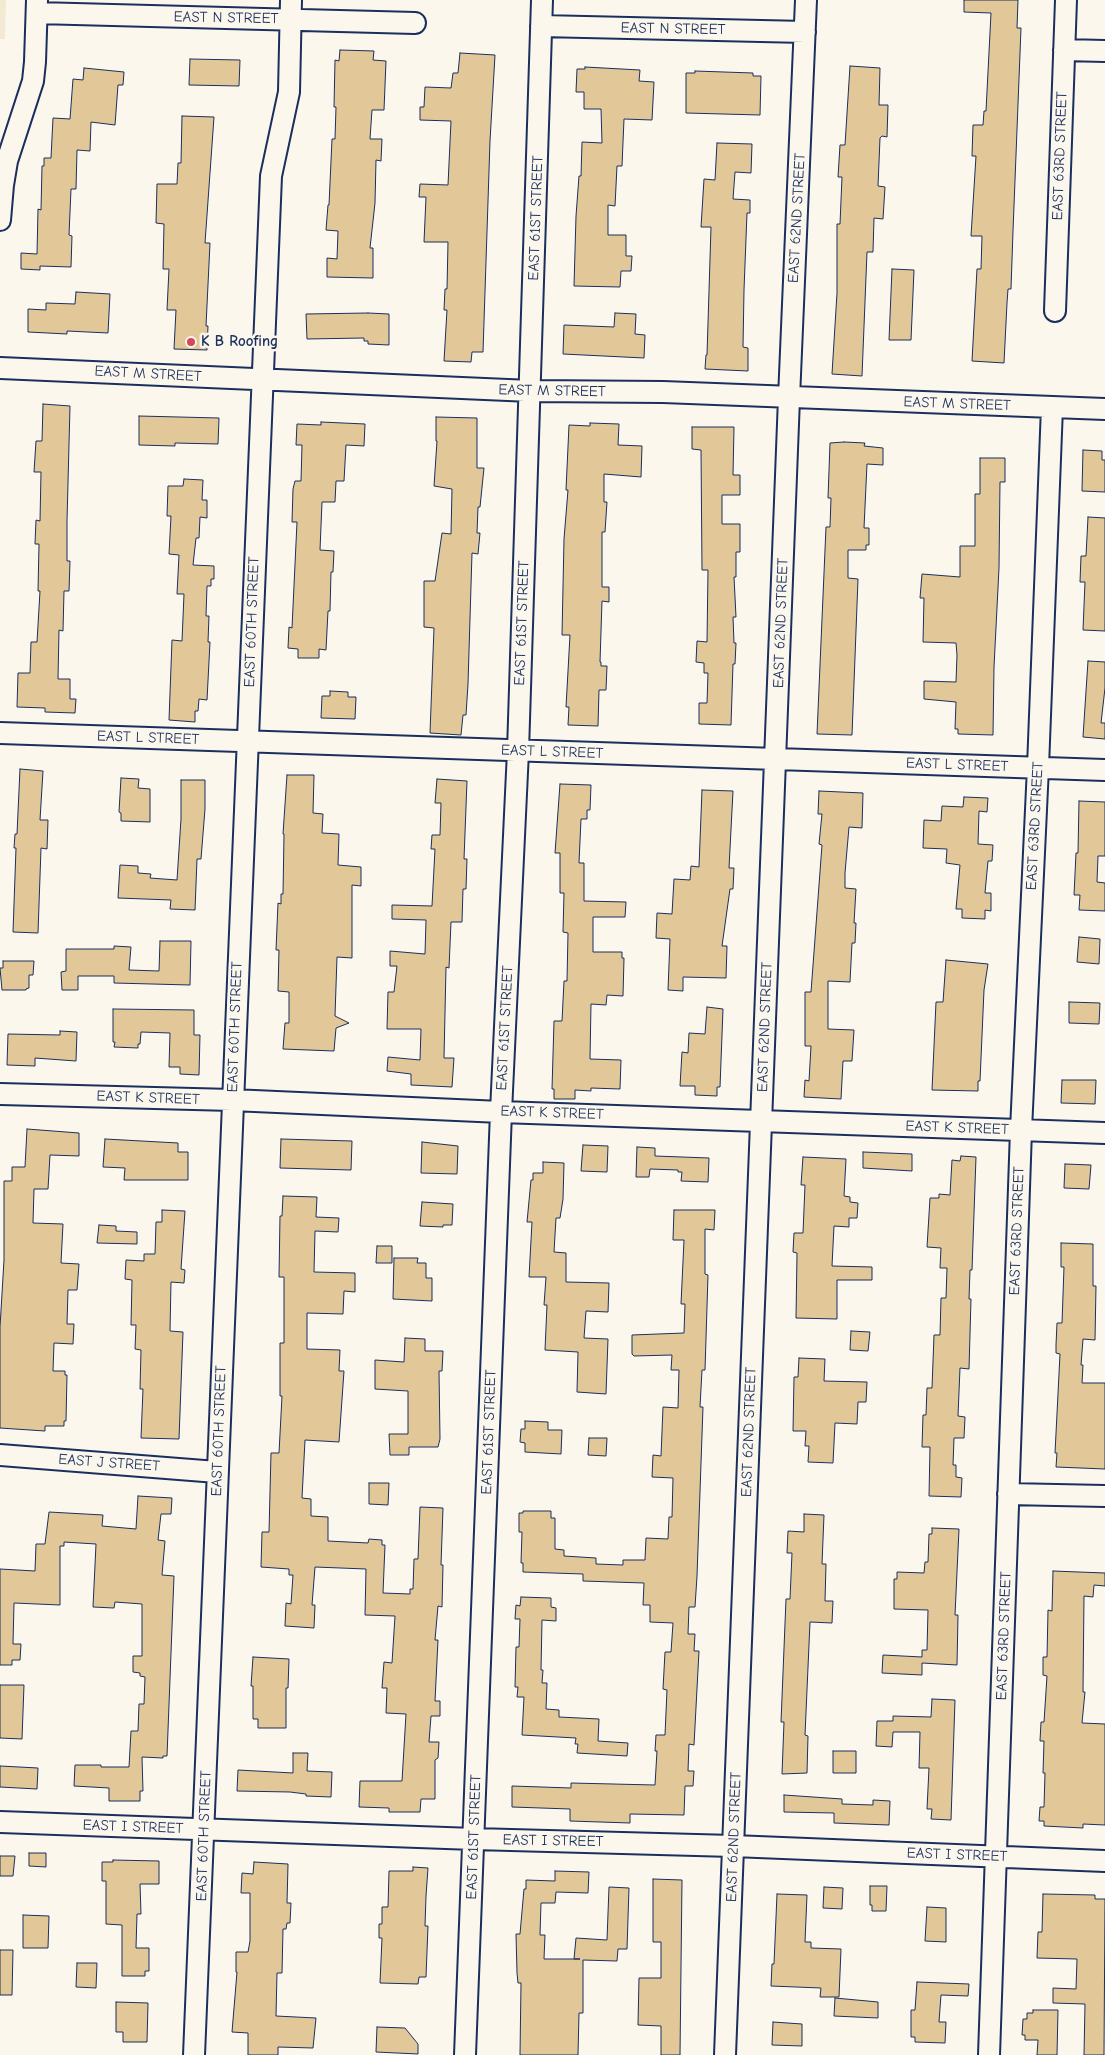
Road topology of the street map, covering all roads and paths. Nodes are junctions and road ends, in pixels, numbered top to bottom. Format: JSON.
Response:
{"nodes":[{"id":1,"x":542,"y":0,"type":"edge"},
{"id":2,"x":806,"y":0,"type":"edge"},
{"id":3,"x":1066,"y":0,"type":"edge"},
{"id":4,"x":37,"y":7,"type":"edge"},
{"id":5,"x":291,"y":10,"type":"edge"},
{"id":6,"x":415,"y":23,"type":"dead end"},
{"id":7,"x":541,"y":26,"type":"junction"},
{"id":8,"x":806,"y":32,"type":"junction"},
{"id":9,"x":1064,"y":50,"type":"junction"},
{"id":10,"x":1105,"y":51,"type":"edge"},
{"id":11,"x":0,"y":220,"type":"edge"},
{"id":12,"x":1055,"y":311,"type":"dead end"},
{"id":13,"x":0,"y":368,"type":"edge"},
{"id":14,"x":263,"y":380,"type":"junction"},
{"id":15,"x":531,"y":391,"type":"junction"},
{"id":16,"x":789,"y":398,"type":"junction"},
{"id":17,"x":1052,"y":407,"type":"junction"},
{"id":18,"x":1105,"y":409,"type":"edge"},
{"id":19,"x":0,"y":733,"type":"edge"},
{"id":20,"x":248,"y":741,"type":"junction"},
{"id":21,"x":518,"y":751,"type":"junction"},
{"id":22,"x":776,"y":760,"type":"junction"},
{"id":23,"x":1038,"y":768,"type":"junction"},
{"id":24,"x":1105,"y":770,"type":"edge"},
{"id":25,"x":0,"y":1094,"type":"edge"},
{"id":26,"x":232,"y":1100,"type":"junction"},
{"id":27,"x":501,"y":1112,"type":"junction"},
{"id":28,"x":761,"y":1120,"type":"junction"},
{"id":29,"x":1021,"y":1130,"type":"junction"},
{"id":30,"x":1105,"y":1133,"type":"edge"},
{"id":31,"x":0,"y":1455,"type":"edge"},
{"id":32,"x":217,"y":1472,"type":"junction"},
{"id":33,"x":1008,"y":1494,"type":"junction"},
{"id":34,"x":1105,"y":1496,"type":"edge"},
{"id":35,"x":0,"y":1822,"type":"edge"},
{"id":36,"x":205,"y":1829,"type":"junction"},
{"id":37,"x":474,"y":1839,"type":"junction"},
{"id":38,"x":733,"y":1846,"type":"junction"},
{"id":39,"x":996,"y":1857,"type":"junction"},
{"id":40,"x":1105,"y":1861,"type":"edge"},
{"id":41,"x":194,"y":2055,"type":"edge"},
{"id":42,"x":465,"y":2055,"type":"edge"},
{"id":43,"x":725,"y":2055,"type":"edge"},
{"id":44,"x":989,"y":2055,"type":"edge"}],
"edges":[{"from":1,"to":7,"type":"street","name":"EAST 61ST STREET"},
{"from":2,"to":8,"type":"street","name":"EAST 62ND STREET"},
{"from":3,"to":9,"type":"street","name":"EAST 63RD STREET"},
{"from":4,"to":5,"type":"street","name":"EAST N STREET"},
{"from":4,"to":11,"type":"street"},
{"from":5,"to":6,"type":"street","name":"EAST N STREET"},
{"from":5,"to":14,"type":"street","name":"EAST 60TH STREET"},
{"from":7,"to":8,"type":"street","name":"EAST N STREET"},
{"from":7,"to":15,"type":"street","name":"EAST 61ST STREET"},
{"from":8,"to":16,"type":"street","name":"EAST 62ND STREET"},
{"from":9,"to":10,"type":"street"},
{"from":9,"to":12,"type":"street","name":"EAST 63RD STREET"},
{"from":13,"to":14,"type":"street","name":"EAST M STREET"},
{"from":14,"to":15,"type":"street","name":"EAST M STREET"},
{"from":14,"to":20,"type":"street","name":"EAST 60TH STREET"},
{"from":15,"to":16,"type":"street","name":"EAST M STREET"},
{"from":15,"to":21,"type":"street","name":"EAST 61ST STREET"},
{"from":16,"to":17,"type":"street","name":"EAST M STREET"},
{"from":16,"to":22,"type":"street","name":"EAST 62ND STREET"},
{"from":17,"to":18,"type":"street","name":"EAST M STREET"},
{"from":17,"to":23,"type":"street","name":"EAST 63RD STREET"},
{"from":19,"to":20,"type":"street","name":"EAST L STREET"},
{"from":20,"to":21,"type":"street","name":"EAST L STREET"},
{"from":20,"to":26,"type":"street","name":"EAST 60TH STREET"},
{"from":21,"to":22,"type":"street","name":"EAST L STREET"},
{"from":21,"to":27,"type":"street","name":"EAST 61ST STREET"},
{"from":22,"to":23,"type":"street","name":"EAST L STREET"},
{"from":22,"to":28,"type":"street","name":"EAST 62ND STREET"},
{"from":23,"to":24,"type":"street","name":"EAST L STREET"},
{"from":23,"to":29,"type":"street","name":"EAST 63RD STREET"},
{"from":25,"to":26,"type":"street","name":"EAST K STREET"},
{"from":26,"to":27,"type":"street","name":"EAST K STREET"},
{"from":26,"to":32,"type":"street","name":"EAST 60TH STREET"},
{"from":27,"to":28,"type":"street","name":"EAST K STREET"},
{"from":27,"to":37,"type":"street","name":"EAST 61ST STREET"},
{"from":28,"to":29,"type":"street","name":"EAST K STREET"},
{"from":28,"to":38,"type":"street","name":"EAST 62ND STREET"},
{"from":29,"to":30,"type":"street","name":"EAST K STREET"},
{"from":29,"to":33,"type":"street","name":"EAST 63RD STREET"},
{"from":31,"to":32,"type":"street","name":"EAST J STREET"},
{"from":32,"to":36,"type":"street","name":"EAST 60TH STREET"},
{"from":33,"to":34,"type":"street"},
{"from":33,"to":39,"type":"street","name":"EAST 63RD STREET"},
{"from":35,"to":36,"type":"street","name":"EAST I STREET"},
{"from":36,"to":37,"type":"street","name":"EAST I STREET"},
{"from":36,"to":41,"type":"street","name":"EAST 60TH STREET"},
{"from":37,"to":38,"type":"street","name":"EAST I STREET"},
{"from":37,"to":42,"type":"street","name":"EAST 61ST STREET"},
{"from":38,"to":39,"type":"street","name":"EAST I STREET"},
{"from":38,"to":43,"type":"street","name":"EAST 62ND STREET"},
{"from":39,"to":40,"type":"street","name":"EAST I STREET"},
{"from":39,"to":44,"type":"street","name":"EAST 63RD STREET"}]}
